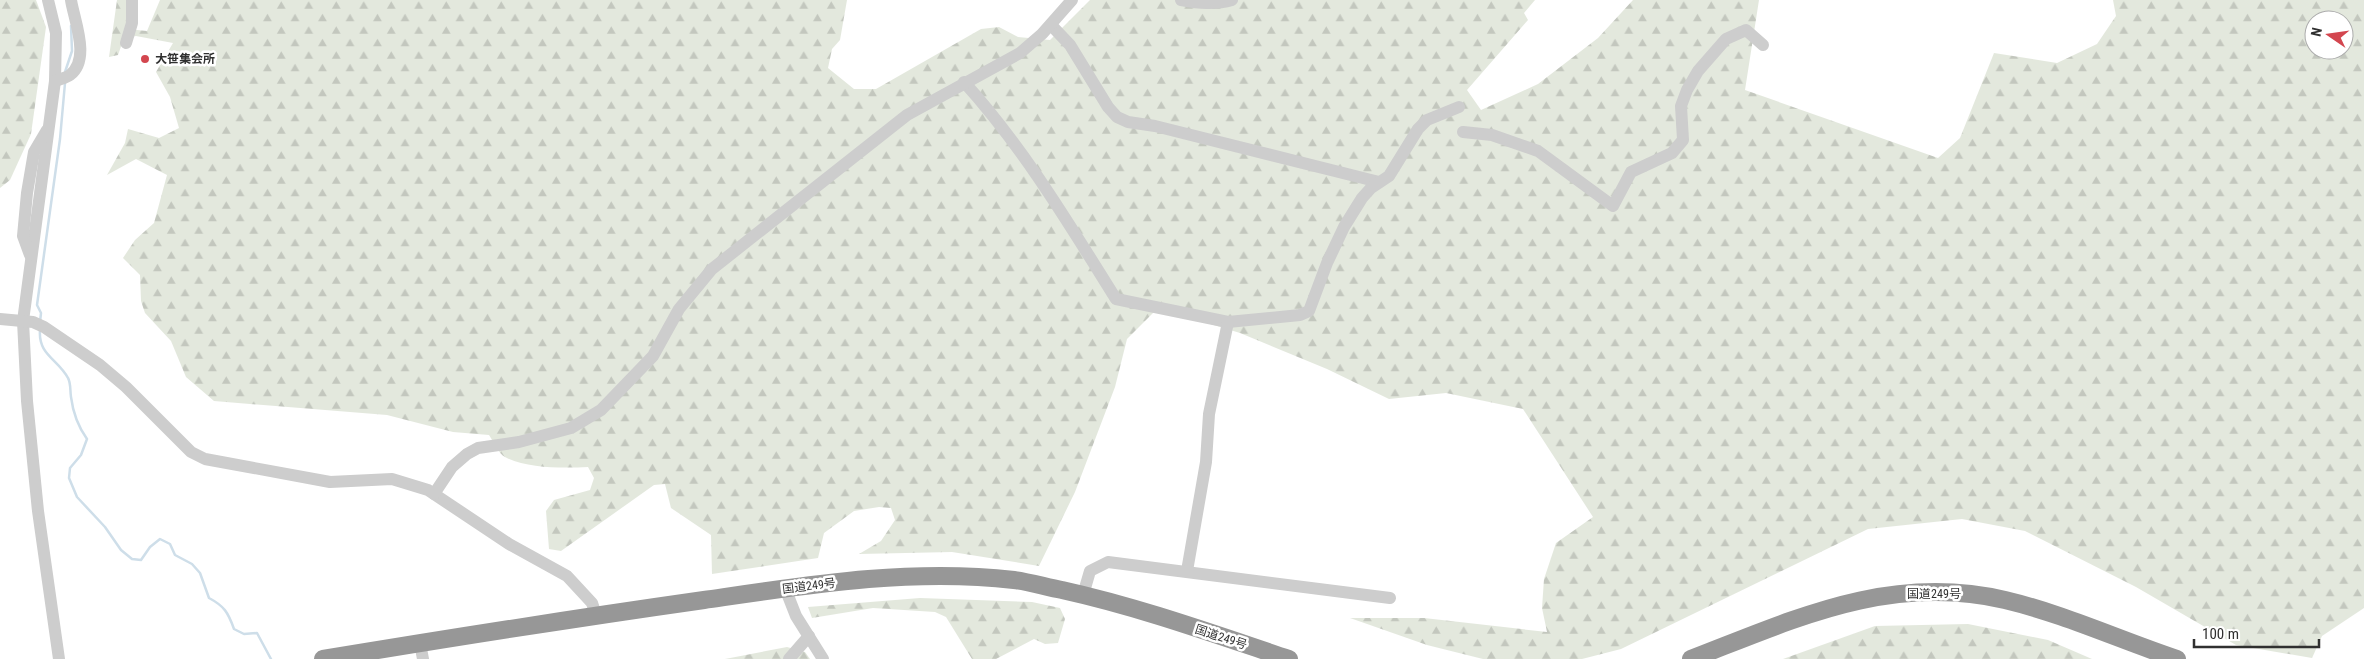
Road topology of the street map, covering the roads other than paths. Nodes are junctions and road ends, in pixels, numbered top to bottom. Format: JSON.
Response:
{"nodes":[{"id":1,"x":48,"y":0,"type":"edge"},
{"id":2,"x":71,"y":0,"type":"edge"},
{"id":3,"x":132,"y":0,"type":"edge"},
{"id":4,"x":1072,"y":0,"type":"edge"},
{"id":5,"x":1181,"y":0,"type":"edge"},
{"id":6,"x":1232,"y":0,"type":"edge"},
{"id":7,"x":1051,"y":25,"type":"junction"},
{"id":8,"x":126,"y":43,"type":"dead end"},
{"id":9,"x":1763,"y":45,"type":"dead end"},
{"id":10,"x":62,"y":78,"type":"junction"},
{"id":11,"x":964,"y":82,"type":"junction"},
{"id":12,"x":1459,"y":107,"type":"dead end"},
{"id":13,"x":1464,"y":132,"type":"dead end"},
{"id":14,"x":1379,"y":182,"type":"junction"},
{"id":15,"x":0,"y":319,"type":"edge"},
{"id":16,"x":1228,"y":322,"type":"junction"},
{"id":17,"x":33,"y":323,"type":"junction"},
{"id":18,"x":434,"y":494,"type":"junction"},
{"id":19,"x":1187,"y":571,"type":"junction"},
{"id":20,"x":785,"y":588,"type":"junction"},
{"id":21,"x":1083,"y":595,"type":"junction"},
{"id":22,"x":1390,"y":598,"type":"dead end"},
{"id":23,"x":596,"y":615,"type":"junction"},
{"id":24,"x":808,"y":636,"type":"junction"},
{"id":25,"x":421,"y":651,"type":"edge"},
{"id":26,"x":59,"y":659,"type":"edge"},
{"id":27,"x":323,"y":659,"type":"edge"},
{"id":28,"x":789,"y":659,"type":"edge"},
{"id":29,"x":823,"y":659,"type":"edge"},
{"id":30,"x":1289,"y":659,"type":"edge"},
{"id":31,"x":1690,"y":659,"type":"edge"},
{"id":32,"x":2177,"y":659,"type":"edge"}],
"edges":[{"from":1,"to":10,"type":"street"},
{"from":2,"to":10,"type":"street"},
{"from":3,"to":8,"type":"street"},
{"from":4,"to":7,"type":"street"},
{"from":5,"to":6,"type":"street"},
{"from":7,"to":11,"type":"street"},
{"from":7,"to":14,"type":"street"},
{"from":9,"to":13,"type":"street"},
{"from":10,"to":17,"type":"street"},
{"from":11,"to":16,"type":"street"},
{"from":11,"to":18,"type":"street"},
{"from":12,"to":14,"type":"street"},
{"from":14,"to":16,"type":"street"},
{"from":15,"to":17,"type":"street"},
{"from":16,"to":19,"type":"street"},
{"from":17,"to":18,"type":"street"},
{"from":17,"to":26,"type":"street"},
{"from":18,"to":23,"type":"street"},
{"from":19,"to":21,"type":"street"},
{"from":19,"to":22,"type":"street"},
{"from":20,"to":21,"type":"highway","name":"国道249号"},
{"from":20,"to":23,"type":"highway","name":"国道249号"},
{"from":20,"to":24,"type":"street"},
{"from":21,"to":30,"type":"highway","name":"国道249号"},
{"from":23,"to":25,"type":"highway","name":"国道249号"},
{"from":24,"to":28,"type":"street"},
{"from":24,"to":29,"type":"street"},
{"from":25,"to":27,"type":"highway","name":"国道249号"},
{"from":31,"to":32,"type":"highway","name":"国道249号"}]}
